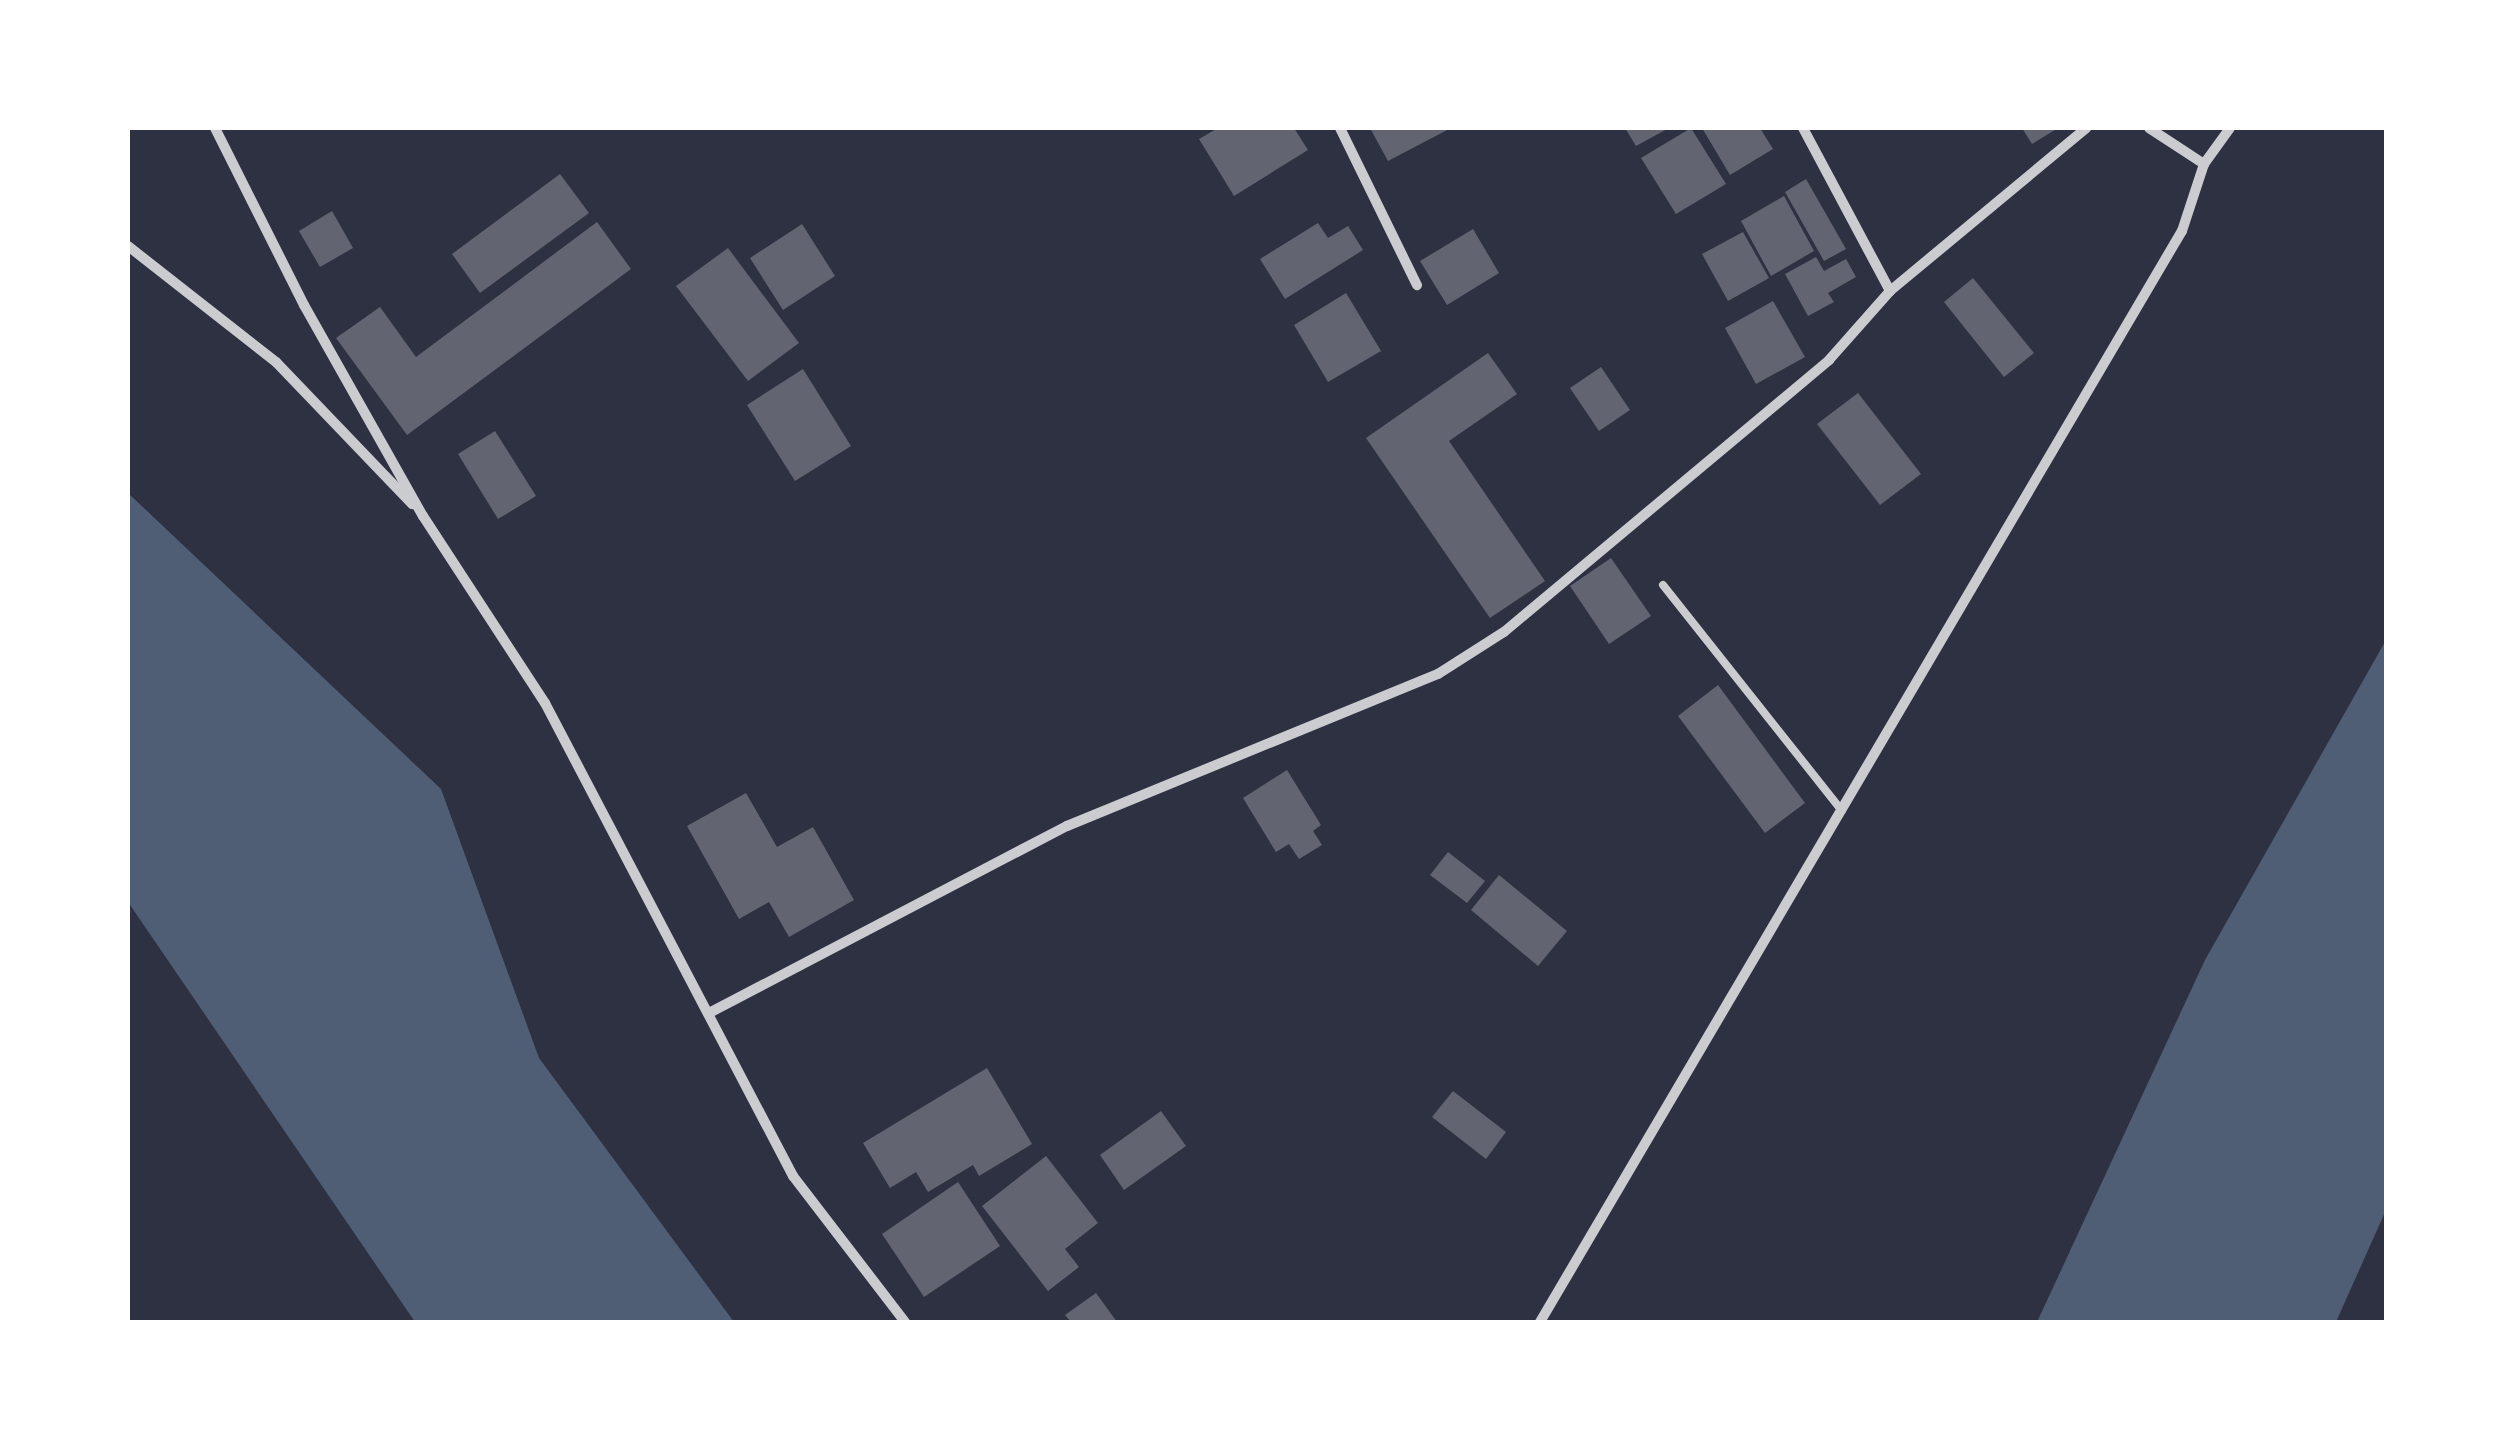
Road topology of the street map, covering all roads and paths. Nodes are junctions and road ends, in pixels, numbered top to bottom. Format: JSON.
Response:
{"nodes":[{"id":1,"x":215,"y":128,"type":"edge"},
{"id":2,"x":1340,"y":128,"type":"edge"},
{"id":3,"x":1803,"y":128,"type":"edge"},
{"id":4,"x":2086,"y":128,"type":"edge"},
{"id":5,"x":2149,"y":128,"type":"edge"},
{"id":6,"x":2230,"y":128,"type":"edge"},
{"id":7,"x":2204,"y":164,"type":"junction"},
{"id":8,"x":128,"y":246,"type":"edge"},
{"id":9,"x":1417,"y":285,"type":"dead end"},
{"id":10,"x":1890,"y":291,"type":"junction"},
{"id":11,"x":423,"y":516,"type":"junction"},
{"id":12,"x":1663,"y":585,"type":"dead end"},
{"id":13,"x":1842,"y":811,"type":"junction"},
{"id":14,"x":710,"y":1013,"type":"junction"},
{"id":15,"x":904,"y":1322,"type":"edge"},
{"id":16,"x":1540,"y":1322,"type":"edge"}],
"edges":[{"from":1,"to":11,"type":"street"},
{"from":2,"to":9,"type":"street"},
{"from":3,"to":10,"type":"street"},
{"from":4,"to":10,"type":"street"},
{"from":5,"to":7,"type":"street"},
{"from":6,"to":7,"type":"street"},
{"from":7,"to":13,"type":"street"},
{"from":8,"to":11,"type":"street"},
{"from":10,"to":14,"type":"street"},
{"from":11,"to":14,"type":"street"},
{"from":12,"to":13,"type":"lane"},
{"from":13,"to":16,"type":"street"},
{"from":14,"to":15,"type":"street"}]}
